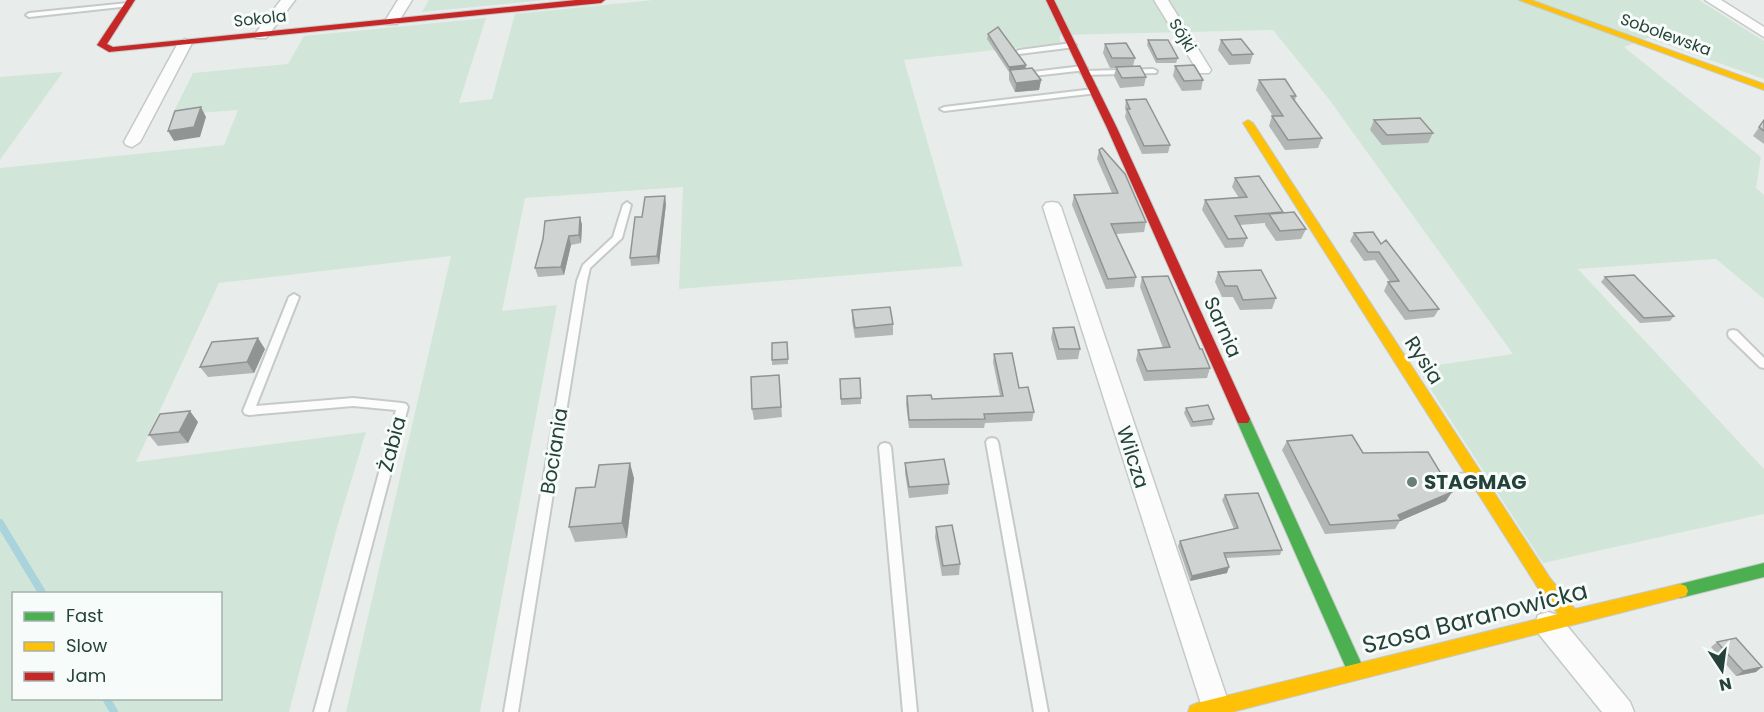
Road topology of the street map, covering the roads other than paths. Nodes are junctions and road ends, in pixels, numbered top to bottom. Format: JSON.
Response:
{"nodes":[{"id":1,"x":288,"y":0,"type":"edge"},
{"id":2,"x":405,"y":0,"type":"edge"},
{"id":3,"x":601,"y":0,"type":"edge"},
{"id":4,"x":1050,"y":0,"type":"edge"},
{"id":5,"x":1161,"y":0,"type":"edge"},
{"id":6,"x":1523,"y":0,"type":"edge"},
{"id":7,"x":1713,"y":0,"type":"edge"},
{"id":8,"x":129,"y":2,"type":"edge"},
{"id":9,"x":29,"y":15,"type":"dead end"},
{"id":10,"x":392,"y":21,"type":"junction"},
{"id":11,"x":1764,"y":33,"type":"edge"},
{"id":12,"x":261,"y":35,"type":"junction"},
{"id":13,"x":185,"y":43,"type":"junction"},
{"id":14,"x":1072,"y":45,"type":"junction"},
{"id":15,"x":1019,"y":52,"type":"edge"},
{"id":16,"x":1153,"y":70,"type":"dead end"},
{"id":17,"x":1204,"y":70,"type":"dead end"},
{"id":18,"x":1085,"y":72,"type":"junction"},
{"id":19,"x":1010,"y":76,"type":"edge"},
{"id":20,"x":1058,"y":78,"type":"dead end"},
{"id":21,"x":1764,"y":87,"type":"edge"},
{"id":22,"x":1094,"y":91,"type":"junction"},
{"id":23,"x":944,"y":109,"type":"dead end"},
{"id":24,"x":1248,"y":123,"type":"dead end"},
{"id":25,"x":132,"y":142,"type":"dead end"},
{"id":26,"x":627,"y":205,"type":"dead end"},
{"id":27,"x":1052,"y":207,"type":"dead end"},
{"id":28,"x":294,"y":297,"type":"dead end"},
{"id":29,"x":1733,"y":334,"type":"dead end"},
{"id":30,"x":1764,"y":364,"type":"edge"},
{"id":31,"x":992,"y":442,"type":"dead end"},
{"id":32,"x":885,"y":447,"type":"dead end"},
{"id":33,"x":1476,"y":477,"type":"junction"},
{"id":34,"x":1450,"y":479,"type":"dead end"},
{"id":35,"x":1764,"y":570,"type":"edge"},
{"id":36,"x":1559,"y":620,"type":"junction"},
{"id":37,"x":1356,"y":671,"type":"junction"},
{"id":38,"x":1206,"y":710,"type":"edge"},
{"id":39,"x":321,"y":712,"type":"edge"},
{"id":40,"x":511,"y":712,"type":"edge"},
{"id":41,"x":910,"y":712,"type":"edge"},
{"id":42,"x":1041,"y":712,"type":"edge"},
{"id":43,"x":1620,"y":712,"type":"edge"}],
"edges":[{"from":1,"to":12,"type":"street"},
{"from":2,"to":10,"type":"street"},
{"from":3,"to":10,"type":"street","name":"Sokola"},
{"from":4,"to":14,"type":"street","name":"Sarnia"},
{"from":5,"to":17,"type":"street","name":"Sójki"},
{"from":6,"to":21,"type":"street","name":"Sobolewska"},
{"from":7,"to":11,"type":"street"},
{"from":8,"to":9,"type":"lane"},
{"from":8,"to":13,"type":"street","name":"Sokola"},
{"from":10,"to":12,"type":"street","name":"Sokola"},
{"from":12,"to":13,"type":"street","name":"Sokola"},
{"from":13,"to":25,"type":"street"},
{"from":14,"to":15,"type":"lane"},
{"from":14,"to":18,"type":"street","name":"Sarnia"},
{"from":16,"to":18,"type":"lane"},
{"from":18,"to":19,"type":"lane"},
{"from":18,"to":20,"type":"lane"},
{"from":18,"to":22,"type":"street","name":"Sarnia"},
{"from":22,"to":23,"type":"lane"},
{"from":22,"to":37,"type":"street","name":"Sarnia"},
{"from":24,"to":33,"type":"street","name":"Rysia"},
{"from":26,"to":40,"type":"lane","name":"Bociania"},
{"from":27,"to":38,"type":"street","name":"Wilcza"},
{"from":28,"to":39,"type":"lane","name":"Żabia"},
{"from":29,"to":30,"type":"lane"},
{"from":31,"to":42,"type":"lane"},
{"from":32,"to":41,"type":"lane"},
{"from":33,"to":34,"type":"lane"},
{"from":33,"to":36,"type":"street","name":"Rysia"},
{"from":35,"to":36,"type":"street","name":"Szosa Baranowicka"},
{"from":36,"to":37,"type":"street","name":"Szosa Baranowicka"},
{"from":36,"to":43,"type":"street"},
{"from":37,"to":38,"type":"street","name":"Szosa Baranowicka"}]}
